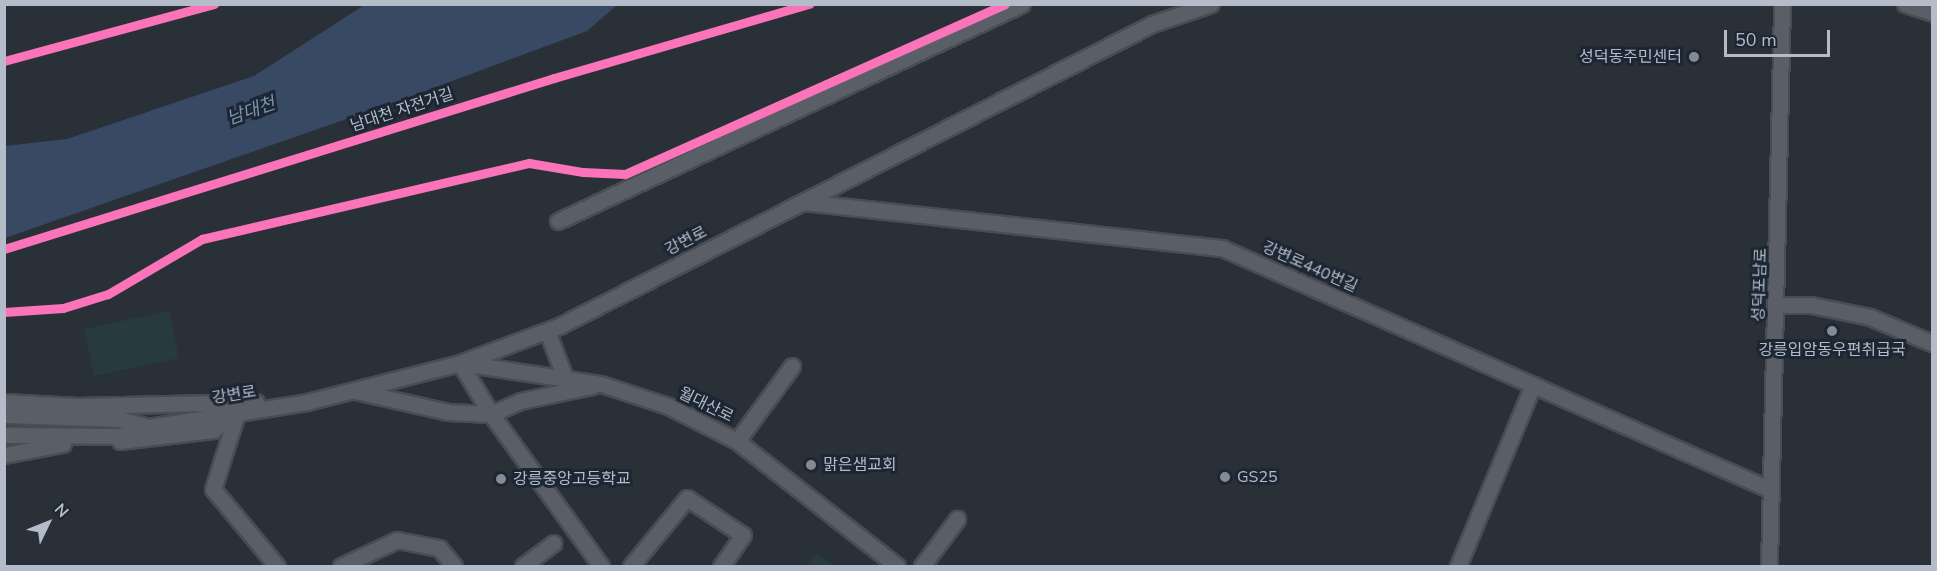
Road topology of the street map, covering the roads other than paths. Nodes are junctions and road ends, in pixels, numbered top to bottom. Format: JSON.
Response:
{"nodes":[{"id":1,"x":1022,"y":4,"type":"edge"},
{"id":2,"x":1211,"y":4,"type":"edge"},
{"id":3,"x":1782,"y":4,"type":"edge"},
{"id":4,"x":1905,"y":4,"type":"edge"},
{"id":5,"x":1932,"y":13,"type":"edge"},
{"id":6,"x":804,"y":202,"type":"junction"},
{"id":7,"x":558,"y":221,"type":"dead end"},
{"id":8,"x":1778,"y":305,"type":"junction"},
{"id":9,"x":547,"y":331,"type":"junction"},
{"id":10,"x":1932,"y":343,"type":"edge"},
{"id":11,"x":460,"y":363,"type":"junction"},
{"id":12,"x":792,"y":366,"type":"dead end"},
{"id":13,"x":565,"y":378,"type":"junction"},
{"id":14,"x":601,"y":384,"type":"junction"},
{"id":15,"x":1533,"y":385,"type":"junction"},
{"id":16,"x":355,"y":391,"type":"junction"},
{"id":17,"x":4,"y":402,"type":"edge"},
{"id":18,"x":307,"y":402,"type":"junction"},
{"id":19,"x":237,"y":412,"type":"junction"},
{"id":20,"x":491,"y":414,"type":"junction"},
{"id":21,"x":4,"y":415,"type":"edge"},
{"id":22,"x":148,"y":427,"type":"junction"},
{"id":23,"x":4,"y":435,"type":"edge"},
{"id":24,"x":4,"y":441,"type":"edge"},
{"id":25,"x":737,"y":441,"type":"junction"},
{"id":26,"x":53,"y":445,"type":"junction"},
{"id":27,"x":4,"y":455,"type":"edge"},
{"id":28,"x":1769,"y":489,"type":"junction"},
{"id":29,"x":957,"y":519,"type":"dead end"},
{"id":30,"x":553,"y":543,"type":"dead end"},
{"id":31,"x":276,"y":567,"type":"edge"},
{"id":32,"x":341,"y":567,"type":"edge"},
{"id":33,"x":454,"y":567,"type":"edge"},
{"id":34,"x":523,"y":567,"type":"edge"},
{"id":35,"x":601,"y":567,"type":"edge"},
{"id":36,"x":631,"y":567,"type":"edge"},
{"id":37,"x":721,"y":567,"type":"edge"},
{"id":38,"x":897,"y":567,"type":"edge"},
{"id":39,"x":922,"y":567,"type":"edge"},
{"id":40,"x":1458,"y":567,"type":"edge"},
{"id":41,"x":1769,"y":567,"type":"edge"}],
"edges":[{"from":1,"to":7,"type":"street"},
{"from":2,"to":6,"type":"street","name":"강변로"},
{"from":3,"to":8,"type":"street","name":"성덕포남로"},
{"from":4,"to":5,"type":"street"},
{"from":6,"to":9,"type":"street","name":"강변로"},
{"from":6,"to":15,"type":"street","name":"강변로440번길"},
{"from":8,"to":10,"type":"street"},
{"from":8,"to":28,"type":"street","name":"성덕포남로"},
{"from":9,"to":11,"type":"street","name":"강변로"},
{"from":9,"to":13,"type":"street"},
{"from":11,"to":13,"type":"street","name":"월대산로"},
{"from":11,"to":16,"type":"street","name":"강변로"},
{"from":11,"to":20,"type":"street"},
{"from":12,"to":25,"type":"street"},
{"from":13,"to":14,"type":"street","name":"월대산로"},
{"from":14,"to":20,"type":"street"},
{"from":14,"to":25,"type":"street","name":"월대산로"},
{"from":15,"to":28,"type":"street","name":"강변로440번길"},
{"from":15,"to":40,"type":"street"},
{"from":16,"to":18,"type":"street","name":"강변로"},
{"from":16,"to":20,"type":"street"},
{"from":17,"to":18,"type":"street"},
{"from":18,"to":19,"type":"street","name":"강변로"},
{"from":19,"to":22,"type":"street","name":"강변로"},
{"from":19,"to":26,"type":"street"},
{"from":19,"to":31,"type":"street"},
{"from":20,"to":35,"type":"street"},
{"from":21,"to":22,"type":"street","name":"강변로"},
{"from":22,"to":23,"type":"street","name":"강변로"},
{"from":24,"to":26,"type":"street"},
{"from":25,"to":38,"type":"street","name":"월대산로"},
{"from":26,"to":27,"type":"street"},
{"from":28,"to":41,"type":"street","name":"성덕포남로"},
{"from":29,"to":39,"type":"street"},
{"from":30,"to":34,"type":"street"},
{"from":32,"to":33,"type":"street"},
{"from":36,"to":37,"type":"street"}]}
